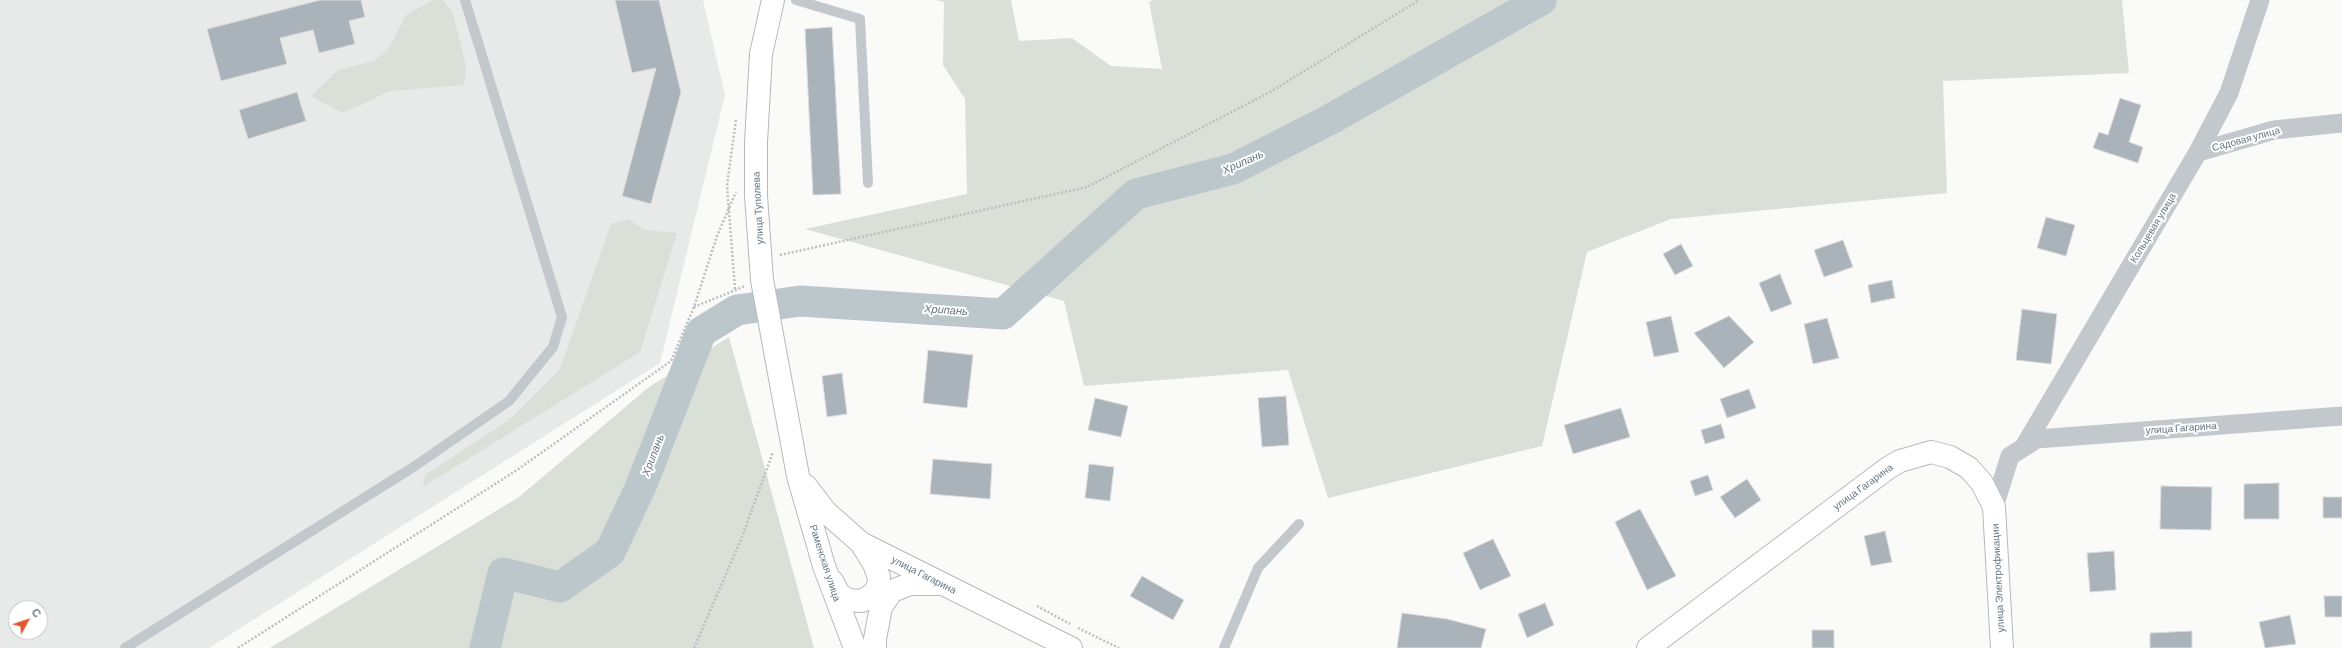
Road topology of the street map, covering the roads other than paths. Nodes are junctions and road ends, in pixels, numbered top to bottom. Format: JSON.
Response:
{"nodes":[{"id":1,"x":465,"y":0,"type":"edge"},
{"id":2,"x":773,"y":0,"type":"edge"},
{"id":3,"x":796,"y":0,"type":"edge"},
{"id":4,"x":2260,"y":0,"type":"edge"},
{"id":5,"x":2342,"y":123,"type":"edge"},
{"id":6,"x":2198,"y":152,"type":"junction"},
{"id":7,"x":868,"y":183,"type":"dead end"},
{"id":8,"x":787,"y":415,"type":"joint"},
{"id":9,"x":2342,"y":416,"type":"edge"},
{"id":10,"x":2025,"y":445,"type":"junction"},
{"id":11,"x":798,"y":476,"type":"junction"},
{"id":12,"x":1994,"y":507,"type":"junction"},
{"id":13,"x":1299,"y":524,"type":"dead end"},
{"id":14,"x":861,"y":543,"type":"junction"},
{"id":15,"x":824,"y":566,"type":"junction"},
{"id":16,"x":941,"y":583,"type":"junction"},
{"id":17,"x":125,"y":648,"type":"edge"},
{"id":18,"x":855,"y":648,"type":"edge"},
{"id":19,"x":875,"y":648,"type":"edge"},
{"id":20,"x":1071,"y":648,"type":"edge"},
{"id":21,"x":1224,"y":648,"type":"edge"},
{"id":22,"x":1648,"y":648,"type":"edge"},
{"id":23,"x":2002,"y":648,"type":"edge"}],
"edges":[{"from":1,"to":17,"type":"lane"},
{"from":2,"to":8,"type":"main road","name":"улица Туполева"},
{"from":3,"to":7,"type":"lane"},
{"from":4,"to":6,"type":"street","name":"Кольцевая улица"},
{"from":5,"to":6,"type":"street","name":"Садовая улица"},
{"from":6,"to":10,"type":"street","name":"Кольцевая улица"},
{"from":8,"to":11,"type":"main road","name":"Раменская улица"},
{"from":9,"to":10,"type":"street","name":"улица Гагарина"},
{"from":10,"to":12,"type":"street","name":"улица Гагарина"},
{"from":11,"to":14,"type":"main road","name":"улица Гагарина"},
{"from":11,"to":15,"type":"main road","name":"Раменская улица"},
{"from":12,"to":22,"type":"main road","name":"улица Гагарина"},
{"from":12,"to":23,"type":"main road","name":"улица Электрофикации"},
{"from":13,"to":21,"type":"lane"},
{"from":14,"to":15,"type":"main road"},
{"from":14,"to":16,"type":"main road","name":"улица Гагарина"},
{"from":15,"to":18,"type":"main road","name":"Раменская улица"},
{"from":16,"to":19,"type":"main road"},
{"from":16,"to":20,"type":"main road","name":"улица Гагарина"}]}
